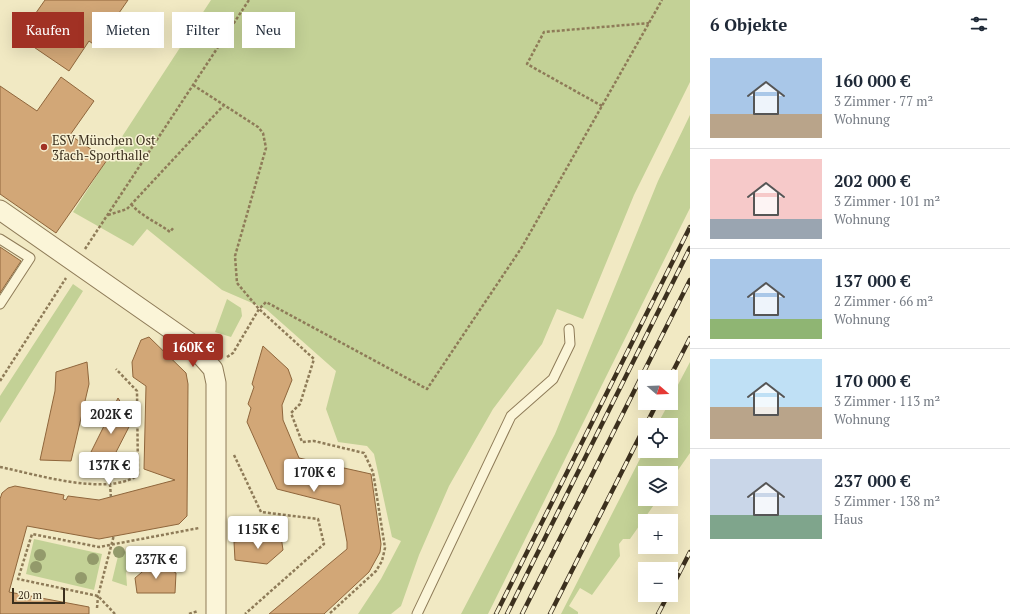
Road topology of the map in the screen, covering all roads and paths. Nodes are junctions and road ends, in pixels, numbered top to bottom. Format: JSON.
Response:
{"nodes":[{"id":1,"x":249,"y":0,"type":"edge"},
{"id":2,"x":662,"y":0,"type":"edge"},
{"id":3,"x":650,"y":23,"type":"junction"},
{"id":4,"x":193,"y":85,"type":"junction"},
{"id":5,"x":223,"y":106,"type":"junction"},
{"id":6,"x":602,"y":106,"type":"junction"},
{"id":7,"x":131,"y":204,"type":"junction"},
{"id":8,"x":0,"y":210,"type":"edge"},
{"id":9,"x":108,"y":215,"type":"junction"},
{"id":10,"x":174,"y":227,"type":"dead end"},
{"id":11,"x":0,"y":239,"type":"edge"},
{"id":12,"x":77,"y":262,"type":"junction"},
{"id":13,"x":0,"y":304,"type":"edge"},
{"id":14,"x":259,"y":308,"type":"junction"},
{"id":15,"x":568,"y":329,"type":"dead end"},
{"id":16,"x":116,"y":369,"type":"dead end"},
{"id":17,"x":213,"y":369,"type":"junction"},
{"id":18,"x":0,"y":381,"type":"edge"},
{"id":19,"x":215,"y":449,"type":"junction"},
{"id":20,"x":0,"y":467,"type":"edge"},
{"id":21,"x":110,"y":484,"type":"junction"},
{"id":22,"x":111,"y":498,"type":"dead end"},
{"id":23,"x":215,"y":525,"type":"junction"},
{"id":24,"x":114,"y":535,"type":"dead end"},
{"id":25,"x":113,"y":544,"type":"junction"},
{"id":26,"x":98,"y":596,"type":"junction"},
{"id":27,"x":97,"y":608,"type":"dead end"},
{"id":28,"x":115,"y":614,"type":"edge"},
{"id":29,"x":216,"y":614,"type":"edge"},
{"id":30,"x":245,"y":614,"type":"edge"},
{"id":31,"x":330,"y":614,"type":"edge"},
{"id":32,"x":417,"y":614,"type":"edge"}],
"edges":[{"from":1,"to":4,"type":"path"},
{"from":2,"to":3,"type":"path"},
{"from":3,"to":6,"type":"path"},
{"from":3,"to":6,"type":"path"},
{"from":4,"to":5,"type":"path"},
{"from":4,"to":9,"type":"path"},
{"from":5,"to":7,"type":"path"},
{"from":5,"to":14,"type":"path"},
{"from":6,"to":14,"type":"path"},
{"from":7,"to":9,"type":"path"},
{"from":7,"to":10,"type":"path"},
{"from":8,"to":12,"type":"street"},
{"from":9,"to":12,"type":"path"},
{"from":11,"to":13,"type":"lane"},
{"from":12,"to":17,"type":"street"},
{"from":12,"to":18,"type":"path"},
{"from":14,"to":17,"type":"path"},
{"from":14,"to":31,"type":"path"},
{"from":15,"to":32,"type":"lane"},
{"from":16,"to":21,"type":"path"},
{"from":17,"to":19,"type":"street"},
{"from":19,"to":23,"type":"street"},
{"from":19,"to":30,"type":"path"},
{"from":20,"to":21,"type":"path"},
{"from":21,"to":22,"type":"path"},
{"from":23,"to":25,"type":"path"},
{"from":23,"to":29,"type":"street"},
{"from":24,"to":25,"type":"path"},
{"from":25,"to":26,"type":"path"},
{"from":25,"to":26,"type":"path"},
{"from":26,"to":27,"type":"path"},
{"from":26,"to":28,"type":"path"}]}
